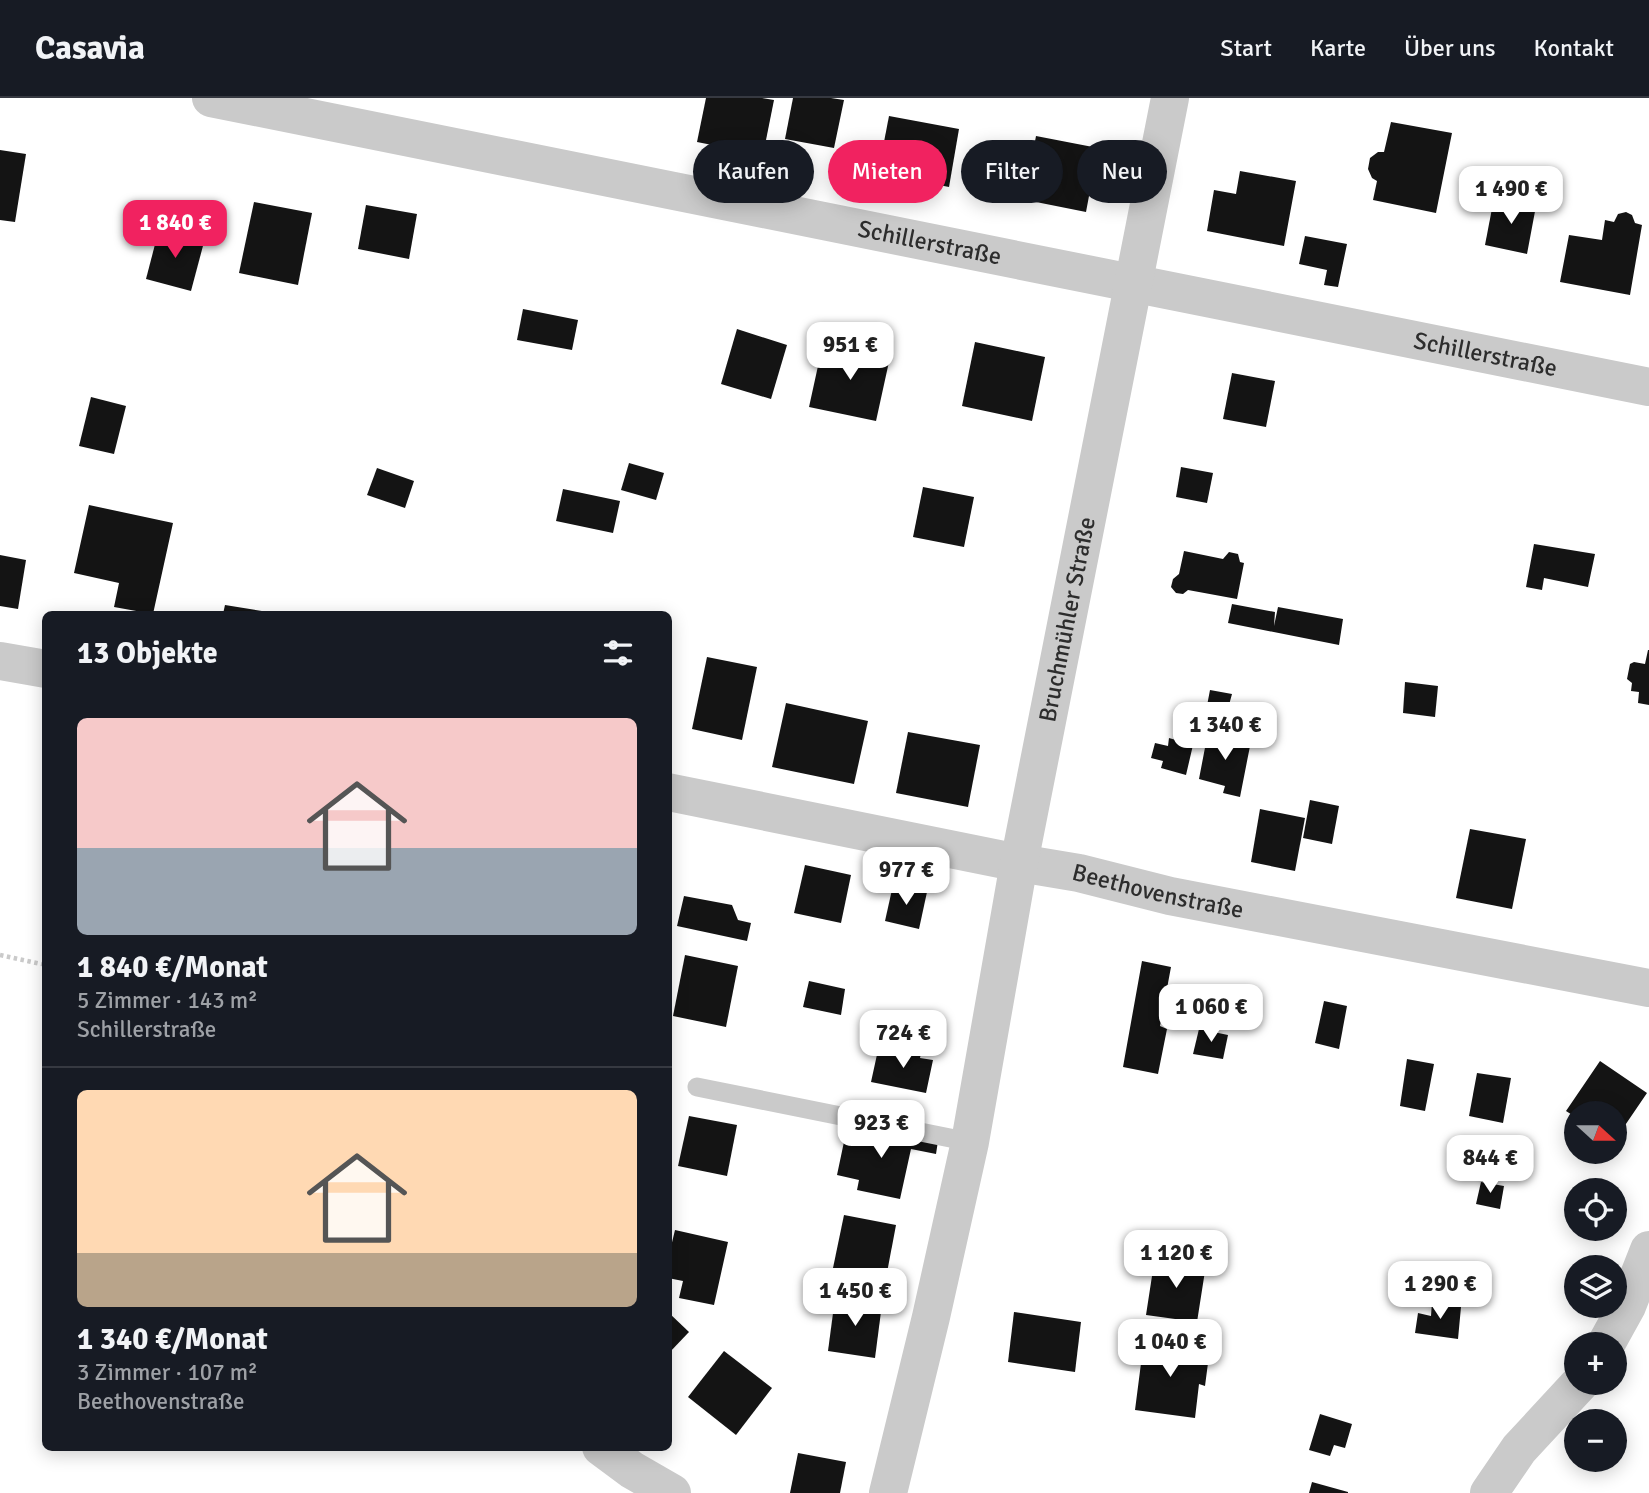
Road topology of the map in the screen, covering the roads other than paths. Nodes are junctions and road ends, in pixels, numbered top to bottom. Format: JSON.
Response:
{"nodes":[{"id":1,"x":211,"y":98,"type":"edge"},
{"id":2,"x":1170,"y":98,"type":"edge"},
{"id":3,"x":1133,"y":284,"type":"junction"},
{"id":4,"x":1649,"y":387,"type":"edge"},
{"id":5,"x":0,"y":661,"type":"edge"},
{"id":6,"x":42,"y":669,"type":"edge"},
{"id":7,"x":672,"y":793,"type":"edge"},
{"id":8,"x":1019,"y":863,"type":"junction"},
{"id":9,"x":1649,"y":988,"type":"edge"},
{"id":10,"x":697,"y":1087,"type":"dead end"},
{"id":11,"x":970,"y":1142,"type":"junction"},
{"id":12,"x":1649,"y":1250,"type":"edge"},
{"id":13,"x":1613,"y":1332,"type":"edge"},
{"id":14,"x":1569,"y":1395,"type":"edge"},
{"id":15,"x":606,"y":1451,"type":"edge"},
{"id":16,"x":672,"y":1493,"type":"edge"},
{"id":17,"x":888,"y":1493,"type":"edge"},
{"id":18,"x":1489,"y":1493,"type":"edge"}],
"edges":[{"from":1,"to":3,"type":"street","name":"Schillerstraße"},
{"from":2,"to":3,"type":"street","name":"Bruchmühler Straße"},
{"from":3,"to":4,"type":"street","name":"Schillerstraße"},
{"from":3,"to":8,"type":"street","name":"Bruchmühler Straße"},
{"from":5,"to":6,"type":"street"},
{"from":7,"to":8,"type":"street","name":"Beethovenstraße"},
{"from":8,"to":9,"type":"street","name":"Beethovenstraße"},
{"from":8,"to":11,"type":"street","name":"Bruchmühler Straße"},
{"from":10,"to":11,"type":"lane"},
{"from":11,"to":17,"type":"street","name":"Bruchmühler Straße"},
{"from":12,"to":13,"type":"street"},
{"from":14,"to":18,"type":"street"},
{"from":15,"to":16,"type":"street"}]}
